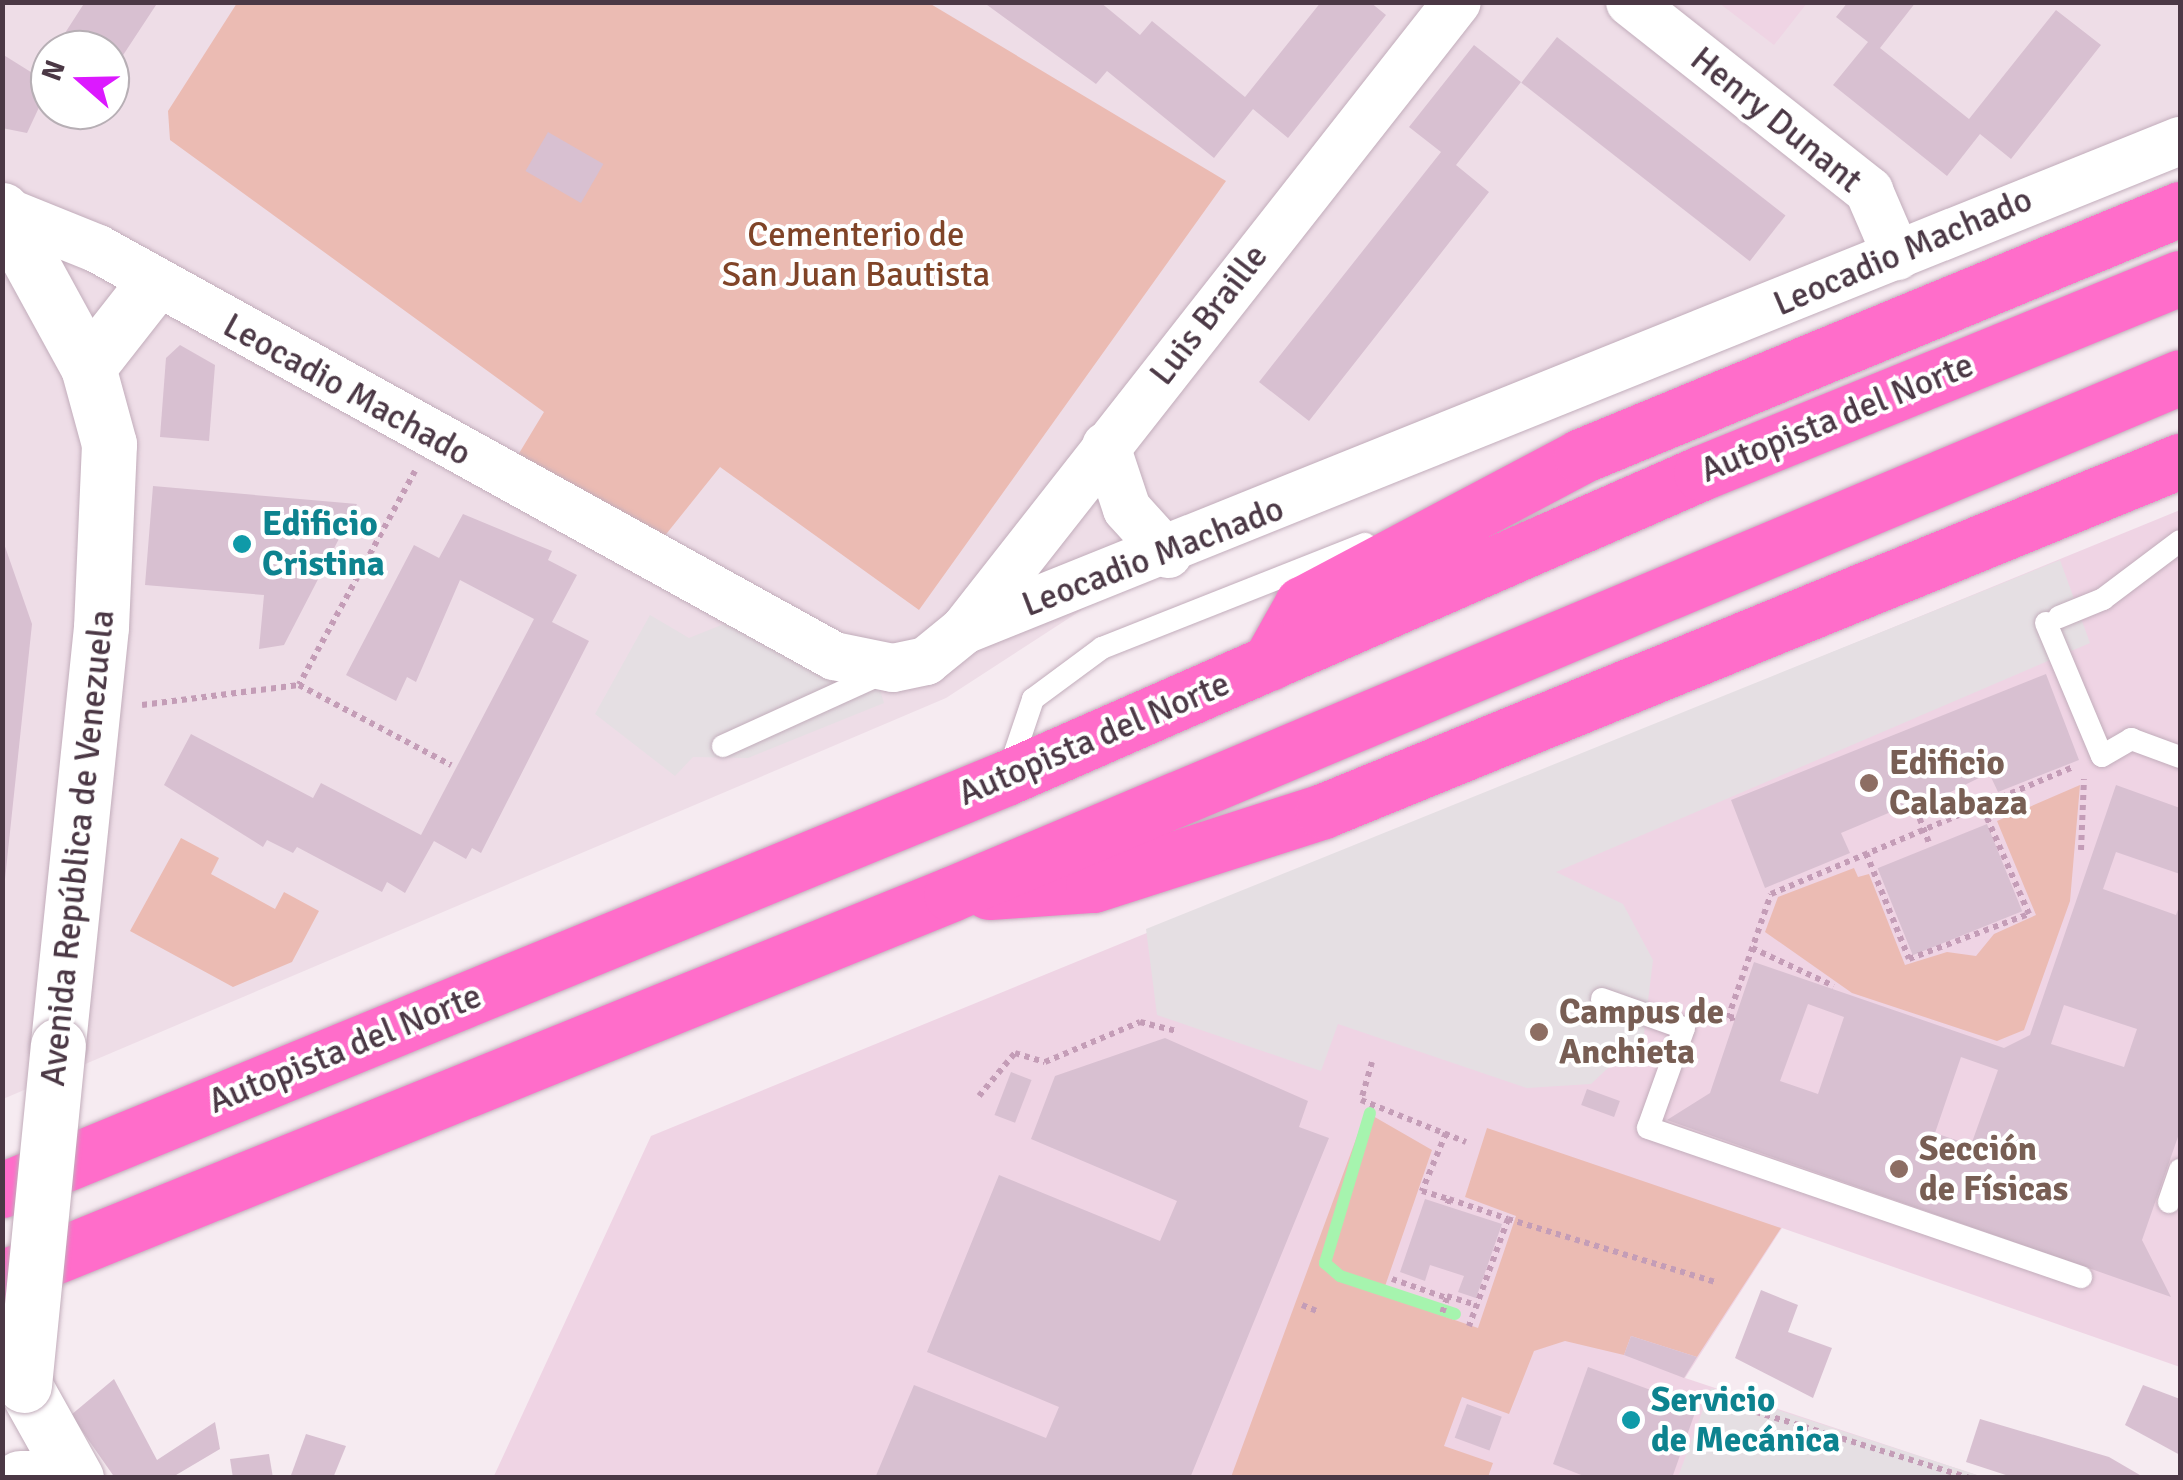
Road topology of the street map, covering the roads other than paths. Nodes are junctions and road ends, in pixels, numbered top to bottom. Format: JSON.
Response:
{"nodes":[{"id":1,"x":1457,"y":2,"type":"edge"},
{"id":2,"x":1630,"y":2,"type":"edge"},
{"id":3,"x":2180,"y":141,"type":"edge"},
{"id":4,"x":2180,"y":182,"type":"edge"},
{"id":5,"x":2180,"y":209,"type":"edge"},
{"id":6,"x":12,"y":238,"type":"edge"},
{"id":7,"x":1897,"y":256,"type":"junction"},
{"id":8,"x":2180,"y":278,"type":"edge"},
{"id":9,"x":157,"y":289,"type":"junction"},
{"id":10,"x":88,"y":367,"type":"junction"},
{"id":11,"x":1777,"y":372,"type":"junction"},
{"id":12,"x":2180,"y":377,"type":"edge"},
{"id":13,"x":1106,"y":446,"type":"junction"},
{"id":14,"x":2180,"y":460,"type":"edge"},
{"id":15,"x":1478,"y":511,"type":"junction"},
{"id":16,"x":2180,"y":541,"type":"edge"},
{"id":17,"x":1168,"y":554,"type":"junction"},
{"id":18,"x":964,"y":630,"type":"junction"},
{"id":19,"x":1269,"y":663,"type":"junction"},
{"id":20,"x":893,"y":668,"type":"junction"},
{"id":21,"x":723,"y":746,"type":"dead end"},
{"id":22,"x":2180,"y":757,"type":"edge"},
{"id":23,"x":1006,"y":778,"type":"junction"},
{"id":24,"x":952,"y":894,"type":"junction"},
{"id":25,"x":1602,"y":999,"type":"dead end"},
{"id":26,"x":2180,"y":1170,"type":"edge"},
{"id":27,"x":2,"y":1190,"type":"edge"},
{"id":28,"x":2169,"y":1202,"type":"dead end"},
{"id":29,"x":2081,"y":1277,"type":"dead end"},
{"id":30,"x":2,"y":1278,"type":"edge"},
{"id":31,"x":24,"y":1385,"type":"junction"},
{"id":32,"x":2,"y":1437,"type":"edge"},
{"id":33,"x":20,"y":1478,"type":"edge"},
{"id":34,"x":68,"y":1478,"type":"edge"},
{"id":35,"x":76,"y":1478,"type":"edge"}],
"edges":[{"from":1,"to":13,"type":"street","name":"Luis Braille"},
{"from":2,"to":7,"type":"street","name":"Henry Dunant"},
{"from":3,"to":7,"type":"street","name":"Leocadio Machado"},
{"from":4,"to":11,"type":"highway"},
{"from":5,"to":11,"type":"highway"},
{"from":6,"to":9,"type":"street","name":"Leocadio Machado"},
{"from":6,"to":9,"type":"street","name":"Leocadio Machado"},
{"from":6,"to":10,"type":"street","name":"Avenida República de Venezuela"},
{"from":7,"to":17,"type":"street","name":"Leocadio Machado"},
{"from":8,"to":19,"type":"highway","name":"Autopista del Norte"},
{"from":9,"to":10,"type":"street"},
{"from":9,"to":20,"type":"street","name":"Leocadio Machado"},
{"from":10,"to":31,"type":"street","name":"Avenida República de Venezuela","bridge":true},
{"from":11,"to":15,"type":"highway"},
{"from":12,"to":24,"type":"highway"},
{"from":13,"to":17,"type":"street"},
{"from":13,"to":18,"type":"street","name":"Luis Braille"},
{"from":14,"to":24,"type":"highway"},
{"from":15,"to":19,"type":"highway"},
{"from":15,"to":23,"type":"lane"},
{"from":16,"to":22,"type":"lane"},
{"from":17,"to":18,"type":"street","name":"Leocadio Machado"},
{"from":18,"to":20,"type":"street","name":"Leocadio Machado"},
{"from":19,"to":23,"type":"highway","name":"Autopista del Norte"},
{"from":20,"to":21,"type":"lane"},
{"from":23,"to":27,"type":"highway","name":"Autopista del Norte"},
{"from":24,"to":30,"type":"highway"},
{"from":25,"to":29,"type":"lane"},
{"from":26,"to":28,"type":"lane"},
{"from":31,"to":32,"type":"street","name":"Avenida República de Venezuela"},
{"from":31,"to":35,"type":"street"},
{"from":33,"to":34,"type":"street"}]}
